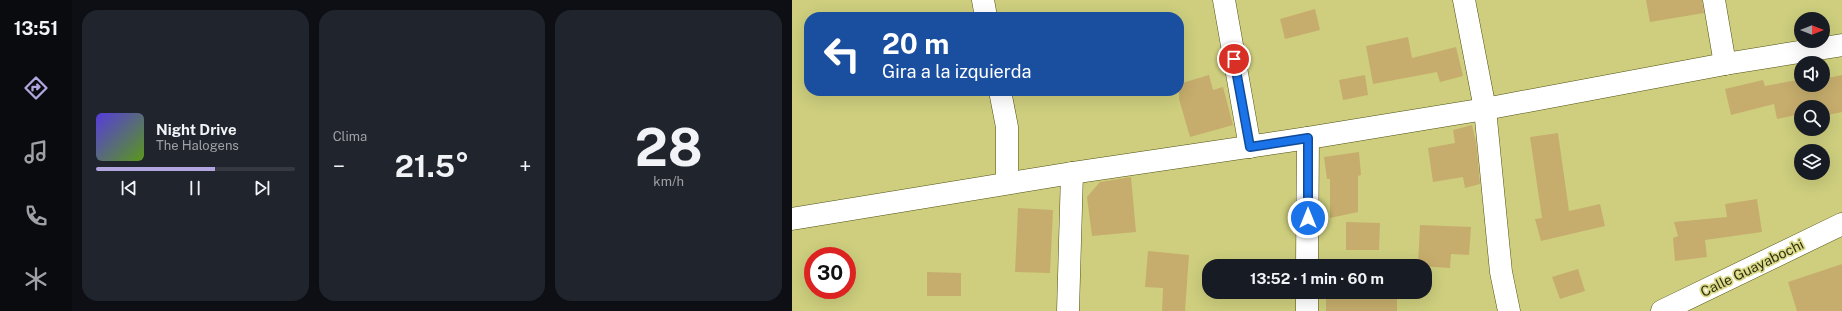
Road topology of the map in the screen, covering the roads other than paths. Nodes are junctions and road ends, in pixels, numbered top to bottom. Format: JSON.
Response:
{"nodes":[{"id":1,"x":982,"y":0,"type":"edge"},
{"id":2,"x":1224,"y":0,"type":"edge"},
{"id":3,"x":1464,"y":0,"type":"edge"},
{"id":4,"x":1714,"y":0,"type":"edge"},
{"id":5,"x":985,"y":12,"type":"edge"},
{"id":6,"x":1842,"y":45,"type":"edge"},
{"id":7,"x":1725,"y":64,"type":"junction"},
{"id":8,"x":1001,"y":96,"type":"edge"},
{"id":9,"x":1485,"y":109,"type":"junction"},
{"id":10,"x":1308,"y":138,"type":"junction"},
{"id":11,"x":1250,"y":147,"type":"junction"},
{"id":12,"x":1072,"y":173,"type":"junction"},
{"id":13,"x":1007,"y":183,"type":"junction"},
{"id":14,"x":792,"y":219,"type":"edge"},
{"id":15,"x":1842,"y":224,"type":"edge"},
{"id":16,"x":1307,"y":259,"type":"edge"},
{"id":17,"x":1307,"y":299,"type":"edge"},
{"id":18,"x":1068,"y":311,"type":"edge"},
{"id":19,"x":1307,"y":311,"type":"edge"},
{"id":20,"x":1509,"y":311,"type":"edge"},
{"id":21,"x":1662,"y":311,"type":"edge"}],
"edges":[{"from":1,"to":5,"type":"street"},
{"from":2,"to":11,"type":"street"},
{"from":3,"to":9,"type":"street"},
{"from":4,"to":7,"type":"street"},
{"from":6,"to":7,"type":"street"},
{"from":7,"to":9,"type":"street"},
{"from":8,"to":13,"type":"street"},
{"from":9,"to":10,"type":"street"},
{"from":9,"to":20,"type":"street"},
{"from":10,"to":11,"type":"street"},
{"from":10,"to":16,"type":"street"},
{"from":11,"to":12,"type":"street"},
{"from":12,"to":13,"type":"street"},
{"from":12,"to":18,"type":"street"},
{"from":13,"to":14,"type":"street"},
{"from":15,"to":21,"type":"street","name":"Calle Guayabochi"},
{"from":17,"to":19,"type":"street"}]}
